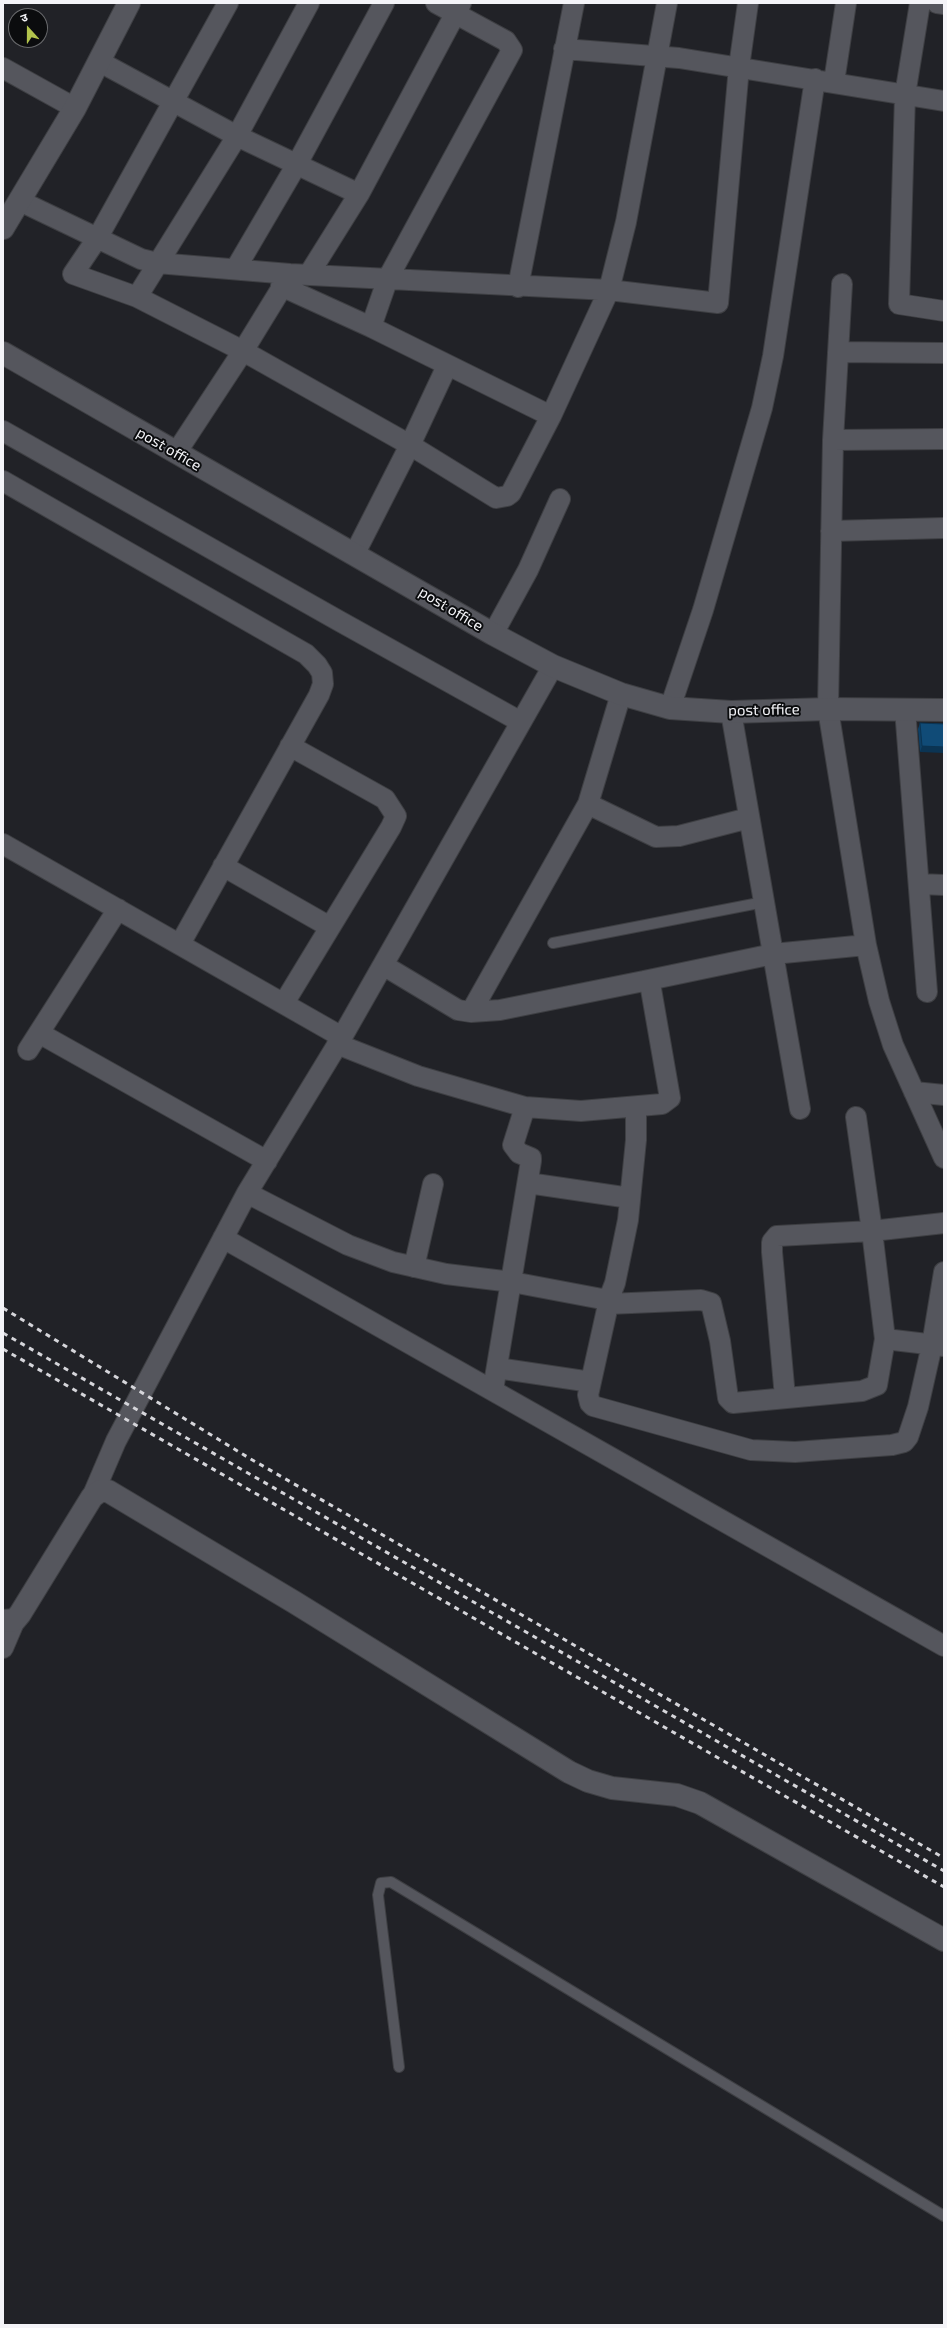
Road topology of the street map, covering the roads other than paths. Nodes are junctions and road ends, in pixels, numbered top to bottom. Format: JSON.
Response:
{"nodes":[{"id":1,"x":129,"y":3,"type":"edge"},
{"id":2,"x":228,"y":3,"type":"edge"},
{"id":3,"x":309,"y":3,"type":"edge"},
{"id":4,"x":384,"y":3,"type":"edge"},
{"id":5,"x":436,"y":3,"type":"edge"},
{"id":6,"x":574,"y":3,"type":"edge"},
{"id":7,"x":667,"y":3,"type":"edge"},
{"id":8,"x":748,"y":3,"type":"edge"},
{"id":9,"x":846,"y":3,"type":"edge"},
{"id":10,"x":920,"y":3,"type":"edge"},
{"id":11,"x":937,"y":3,"type":"edge"},
{"id":12,"x":944,"y":4,"type":"edge"},
{"id":13,"x":458,"y":8,"type":"edge"},
{"id":14,"x":564,"y":49,"type":"junction"},
{"id":15,"x":656,"y":56,"type":"junction"},
{"id":16,"x":100,"y":62,"type":"junction"},
{"id":17,"x":739,"y":67,"type":"junction"},
{"id":18,"x":3,"y":68,"type":"edge"},
{"id":19,"x":815,"y":79,"type":"junction"},
{"id":20,"x":834,"y":82,"type":"junction"},
{"id":21,"x":905,"y":95,"type":"junction"},
{"id":22,"x":944,"y":101,"type":"edge"},
{"id":23,"x":173,"y":102,"type":"junction"},
{"id":24,"x":75,"y":108,"type":"junction"},
{"id":25,"x":237,"y":136,"type":"junction"},
{"id":26,"x":297,"y":164,"type":"junction"},
{"id":27,"x":359,"y":194,"type":"junction"},
{"id":28,"x":20,"y":201,"type":"junction"},
{"id":29,"x":3,"y":228,"type":"edge"},
{"id":30,"x":98,"y":237,"type":"junction"},
{"id":31,"x":157,"y":263,"type":"junction"},
{"id":32,"x":236,"y":268,"type":"junction"},
{"id":33,"x":293,"y":278,"type":"junction"},
{"id":34,"x":388,"y":278,"type":"junction"},
{"id":35,"x":842,"y":284,"type":"dead end"},
{"id":36,"x":518,"y":287,"type":"junction"},
{"id":37,"x":609,"y":290,"type":"junction"},
{"id":38,"x":137,"y":297,"type":"junction"},
{"id":39,"x":944,"y":310,"type":"edge"},
{"id":40,"x":371,"y":327,"type":"junction"},
{"id":41,"x":243,"y":351,"type":"junction"},
{"id":42,"x":838,"y":352,"type":"junction"},
{"id":43,"x":3,"y":353,"type":"edge"},
{"id":44,"x":944,"y":353,"type":"edge"},
{"id":45,"x":447,"y":366,"type":"junction"},
{"id":46,"x":551,"y":416,"type":"junction"},
{"id":47,"x":3,"y":431,"type":"edge"},
{"id":48,"x":944,"y":439,"type":"edge"},
{"id":49,"x":833,"y":440,"type":"junction"},
{"id":50,"x":410,"y":445,"type":"junction"},
{"id":51,"x":176,"y":453,"type":"junction"},
{"id":52,"x":3,"y":481,"type":"edge"},
{"id":53,"x":560,"y":499,"type":"dead end"},
{"id":54,"x":944,"y":528,"type":"edge"},
{"id":55,"x":831,"y":531,"type":"junction"},
{"id":56,"x":355,"y":553,"type":"junction"},
{"id":57,"x":493,"y":634,"type":"junction"},
{"id":58,"x":553,"y":666,"type":"junction"},
{"id":59,"x":621,"y":694,"type":"junction"},
{"id":60,"x":670,"y":708,"type":"junction"},
{"id":61,"x":828,"y":709,"type":"junction"},
{"id":62,"x":905,"y":709,"type":"junction"},
{"id":63,"x":944,"y":710,"type":"edge"},
{"id":64,"x":731,"y":712,"type":"junction"},
{"id":65,"x":521,"y":722,"type":"junction"},
{"id":66,"x":290,"y":746,"type":"junction"},
{"id":67,"x":588,"y":804,"type":"junction"},
{"id":68,"x":749,"y":818,"type":"junction"},
{"id":69,"x":3,"y":844,"type":"edge"},
{"id":70,"x":224,"y":866,"type":"junction"},
{"id":71,"x":920,"y":884,"type":"junction"},
{"id":72,"x":944,"y":885,"type":"edge"},
{"id":73,"x":764,"y":902,"type":"junction"},
{"id":74,"x":118,"y":909,"type":"junction"},
{"id":75,"x":330,"y":927,"type":"junction"},
{"id":76,"x":553,"y":943,"type":"dead end"},
{"id":77,"x":180,"y":944,"type":"junction"},
{"id":78,"x":866,"y":945,"type":"junction"},
{"id":79,"x":773,"y":954,"type":"junction"},
{"id":80,"x":383,"y":965,"type":"junction"},
{"id":81,"x":644,"y":981,"type":"junction"},
{"id":82,"x":927,"y":992,"type":"dead end"},
{"id":83,"x":284,"y":1003,"type":"junction"},
{"id":84,"x":471,"y":1012,"type":"junction"},
{"id":85,"x":39,"y":1033,"type":"junction"},
{"id":86,"x":340,"y":1040,"type":"junction"},
{"id":87,"x":28,"y":1050,"type":"dead end"},
{"id":88,"x":914,"y":1092,"type":"junction"},
{"id":89,"x":944,"y":1095,"type":"edge"},
{"id":90,"x":526,"y":1107,"type":"junction"},
{"id":91,"x":636,"y":1107,"type":"junction"},
{"id":92,"x":800,"y":1109,"type":"dead end"},
{"id":93,"x":856,"y":1117,"type":"dead end"},
{"id":94,"x":944,"y":1158,"type":"edge"},
{"id":95,"x":267,"y":1161,"type":"junction"},
{"id":96,"x":528,"y":1183,"type":"junction"},
{"id":97,"x":433,"y":1184,"type":"dead end"},
{"id":98,"x":247,"y":1193,"type":"junction"},
{"id":99,"x":630,"y":1198,"type":"junction"},
{"id":100,"x":944,"y":1223,"type":"edge"},
{"id":101,"x":872,"y":1231,"type":"junction"},
{"id":102,"x":223,"y":1238,"type":"junction"},
{"id":103,"x":414,"y":1267,"type":"junction"},
{"id":104,"x":944,"y":1272,"type":"edge"},
{"id":105,"x":512,"y":1282,"type":"junction"},
{"id":106,"x":609,"y":1300,"type":"junction"},
{"id":107,"x":885,"y":1339,"type":"junction"},
{"id":108,"x":938,"y":1346,"type":"edge"},
{"id":109,"x":497,"y":1368,"type":"junction"},
{"id":110,"x":591,"y":1382,"type":"junction"},
{"id":111,"x":493,"y":1390,"type":"junction"},
{"id":112,"x":785,"y":1397,"type":"junction"},
{"id":113,"x":92,"y":1496,"type":"junction"},
{"id":114,"x":9,"y":1620,"type":"edge"},
{"id":115,"x":944,"y":1646,"type":"edge"},
{"id":116,"x":3,"y":1648,"type":"edge"},
{"id":117,"x":944,"y":1940,"type":"edge"},
{"id":118,"x":400,"y":2067,"type":"dead end"},
{"id":119,"x":944,"y":2216,"type":"edge"}],
"edges":[{"from":1,"to":16,"type":"street"},
{"from":2,"to":23,"type":"street"},
{"from":3,"to":25,"type":"street"},
{"from":4,"to":26,"type":"street"},
{"from":5,"to":13,"type":"street"},
{"from":6,"to":14,"type":"street"},
{"from":7,"to":15,"type":"street"},
{"from":8,"to":17,"type":"street"},
{"from":9,"to":20,"type":"street"},
{"from":10,"to":21,"type":"street"},
{"from":11,"to":12,"type":"street"},
{"from":13,"to":27,"type":"street"},
{"from":13,"to":34,"type":"street"},
{"from":14,"to":15,"type":"street"},
{"from":14,"to":36,"type":"street"},
{"from":15,"to":17,"type":"street"},
{"from":15,"to":37,"type":"street"},
{"from":16,"to":23,"type":"street"},
{"from":16,"to":24,"type":"street"},
{"from":17,"to":19,"type":"street"},
{"from":17,"to":37,"type":"street"},
{"from":18,"to":24,"type":"street"},
{"from":19,"to":20,"type":"street"},
{"from":19,"to":60,"type":"street"},
{"from":20,"to":21,"type":"street"},
{"from":21,"to":22,"type":"street"},
{"from":21,"to":39,"type":"street"},
{"from":23,"to":25,"type":"street"},
{"from":23,"to":30,"type":"street"},
{"from":24,"to":28,"type":"street"},
{"from":25,"to":26,"type":"street"},
{"from":25,"to":31,"type":"street"},
{"from":26,"to":27,"type":"street"},
{"from":26,"to":32,"type":"street"},
{"from":27,"to":33,"type":"street"},
{"from":28,"to":29,"type":"street"},
{"from":28,"to":30,"type":"street"},
{"from":30,"to":31,"type":"street"},
{"from":30,"to":38,"type":"street"},
{"from":31,"to":32,"type":"street"},
{"from":31,"to":38,"type":"street"},
{"from":32,"to":33,"type":"street"},
{"from":33,"to":34,"type":"street"},
{"from":33,"to":40,"type":"street"},
{"from":33,"to":41,"type":"street"},
{"from":34,"to":36,"type":"street"},
{"from":34,"to":40,"type":"street"},
{"from":35,"to":42,"type":"street"},
{"from":36,"to":37,"type":"street"},
{"from":37,"to":46,"type":"street"},
{"from":38,"to":41,"type":"street"},
{"from":40,"to":45,"type":"street"},
{"from":41,"to":50,"type":"street"},
{"from":41,"to":51,"type":"street"},
{"from":42,"to":44,"type":"street"},
{"from":42,"to":49,"type":"street"},
{"from":43,"to":51,"type":"street","name":"post office"},
{"from":45,"to":46,"type":"street"},
{"from":45,"to":50,"type":"street"},
{"from":46,"to":50,"type":"street"},
{"from":47,"to":65,"type":"street"},
{"from":48,"to":49,"type":"street"},
{"from":49,"to":55,"type":"street"},
{"from":50,"to":56,"type":"street"},
{"from":51,"to":56,"type":"street","name":"post office"},
{"from":52,"to":66,"type":"street"},
{"from":53,"to":57,"type":"street"},
{"from":54,"to":55,"type":"street"},
{"from":55,"to":61,"type":"street"},
{"from":56,"to":57,"type":"street","name":"post office"},
{"from":57,"to":58,"type":"street","name":"post office"},
{"from":58,"to":59,"type":"street","name":"post office"},
{"from":58,"to":65,"type":"street"},
{"from":59,"to":60,"type":"street","name":"post office"},
{"from":59,"to":67,"type":"street"},
{"from":60,"to":64,"type":"street","name":"post office"},
{"from":61,"to":62,"type":"street","name":"post office"},
{"from":61,"to":64,"type":"street","name":"post office"},
{"from":61,"to":78,"type":"street"},
{"from":62,"to":63,"type":"street","name":"post office"},
{"from":62,"to":71,"type":"street"},
{"from":64,"to":68,"type":"street"},
{"from":65,"to":80,"type":"street"},
{"from":66,"to":70,"type":"street"},
{"from":66,"to":75,"type":"street"},
{"from":67,"to":68,"type":"street"},
{"from":67,"to":84,"type":"street"},
{"from":68,"to":73,"type":"street"},
{"from":69,"to":74,"type":"street"},
{"from":70,"to":75,"type":"street"},
{"from":70,"to":77,"type":"street"},
{"from":71,"to":72,"type":"street"},
{"from":71,"to":82,"type":"street"},
{"from":73,"to":76,"type":"lane"},
{"from":73,"to":79,"type":"street"},
{"from":74,"to":77,"type":"street"},
{"from":74,"to":85,"type":"street"},
{"from":75,"to":83,"type":"street"},
{"from":77,"to":83,"type":"street"},
{"from":78,"to":79,"type":"street"},
{"from":78,"to":88,"type":"street"},
{"from":79,"to":81,"type":"street"},
{"from":79,"to":92,"type":"street"},
{"from":80,"to":84,"type":"street"},
{"from":80,"to":86,"type":"street"},
{"from":81,"to":84,"type":"street"},
{"from":81,"to":91,"type":"street"},
{"from":83,"to":86,"type":"street"},
{"from":85,"to":87,"type":"street"},
{"from":85,"to":95,"type":"street"},
{"from":86,"to":90,"type":"street"},
{"from":86,"to":95,"type":"street"},
{"from":88,"to":89,"type":"street"},
{"from":88,"to":94,"type":"street"},
{"from":90,"to":91,"type":"street"},
{"from":90,"to":96,"type":"street"},
{"from":91,"to":99,"type":"street"},
{"from":93,"to":101,"type":"street"},
{"from":95,"to":98,"type":"street"},
{"from":96,"to":99,"type":"street"},
{"from":96,"to":105,"type":"street"},
{"from":97,"to":103,"type":"street"},
{"from":98,"to":102,"type":"street"},
{"from":98,"to":103,"type":"street"},
{"from":99,"to":106,"type":"street"},
{"from":100,"to":101,"type":"street"},
{"from":101,"to":107,"type":"street"},
{"from":101,"to":112,"type":"street"},
{"from":102,"to":111,"type":"street"},
{"from":102,"to":113,"type":"street"},
{"from":103,"to":105,"type":"street"},
{"from":104,"to":108,"type":"street"},
{"from":105,"to":106,"type":"street"},
{"from":105,"to":109,"type":"street"},
{"from":106,"to":110,"type":"street"},
{"from":106,"to":112,"type":"street"},
{"from":107,"to":108,"type":"street"},
{"from":107,"to":112,"type":"street"},
{"from":108,"to":110,"type":"street"},
{"from":109,"to":110,"type":"street"},
{"from":109,"to":111,"type":"street"},
{"from":111,"to":115,"type":"street"},
{"from":113,"to":114,"type":"street"},
{"from":113,"to":117,"type":"street"},
{"from":114,"to":116,"type":"street"},
{"from":118,"to":119,"type":"lane"}]}
